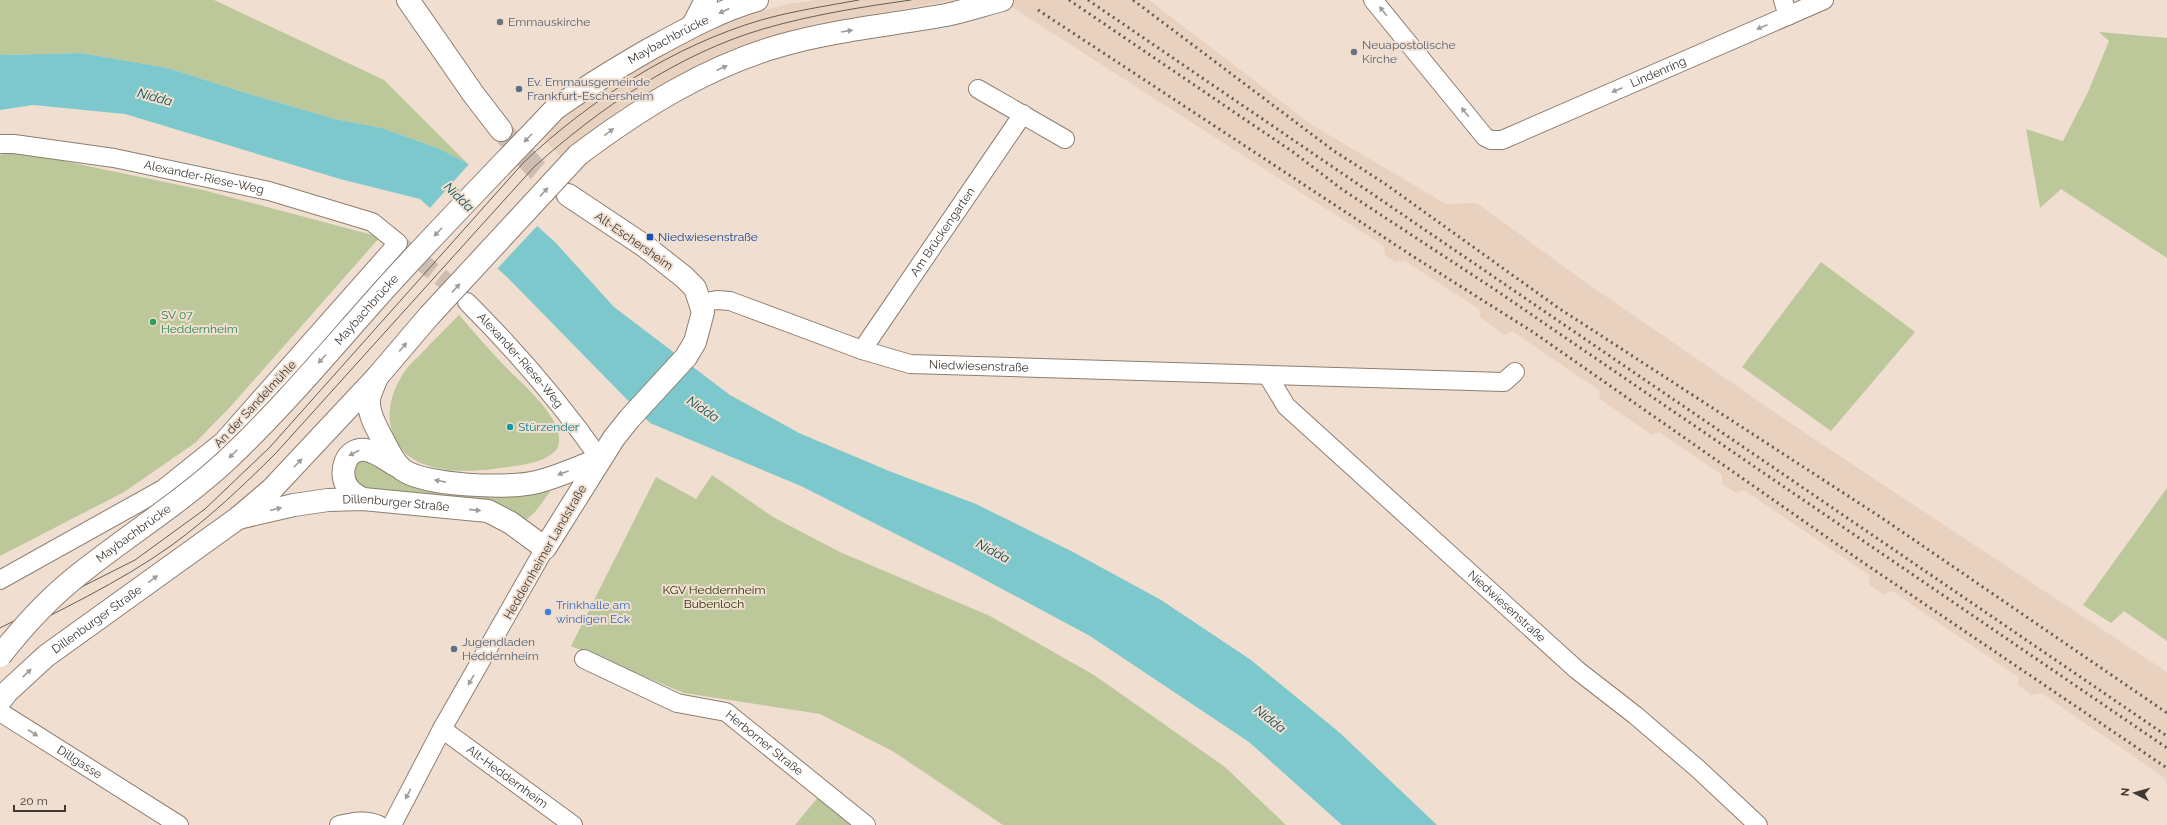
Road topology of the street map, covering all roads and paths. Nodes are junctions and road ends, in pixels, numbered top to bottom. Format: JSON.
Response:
{"nodes":[{"id":1,"x":408,"y":0,"type":"edge"},
{"id":2,"x":706,"y":0,"type":"edge"},
{"id":3,"x":757,"y":0,"type":"edge"},
{"id":4,"x":1001,"y":0,"type":"edge"},
{"id":5,"x":1373,"y":0,"type":"edge"},
{"id":6,"x":1824,"y":0,"type":"edge"},
{"id":7,"x":1785,"y":8,"type":"edge"},
{"id":8,"x":693,"y":25,"type":"junction"},
{"id":9,"x":978,"y":89,"type":"dead end"},
{"id":10,"x":1023,"y":114,"type":"junction"},
{"id":11,"x":501,"y":130,"type":"tunnel mouth"},
{"id":12,"x":1065,"y":139,"type":"dead end"},
{"id":13,"x":0,"y":144,"type":"edge"},
{"id":14,"x":568,"y":195,"type":"tunnel mouth"},
{"id":15,"x":398,"y":243,"type":"joint"},
{"id":16,"x":467,"y":302,"type":"tunnel mouth"},
{"id":17,"x":701,"y":303,"type":"junction"},
{"id":18,"x":862,"y":350,"type":"junction"},
{"id":19,"x":686,"y":358,"type":"joint"},
{"id":20,"x":1515,"y":372,"type":"dead end"},
{"id":21,"x":1268,"y":376,"type":"junction"},
{"id":22,"x":377,"y":377,"type":"junction"},
{"id":23,"x":600,"y":459,"type":"junction"},
{"id":24,"x":401,"y":469,"type":"junction"},
{"id":25,"x":363,"y":499,"type":"junction"},
{"id":26,"x":238,"y":518,"type":"junction"},
{"id":27,"x":545,"y":548,"type":"junction"},
{"id":28,"x":0,"y":580,"type":"edge"},
{"id":29,"x":0,"y":656,"type":"edge"},
{"id":30,"x":584,"y":659,"type":"dead end"},
{"id":31,"x":0,"y":701,"type":"edge"},
{"id":32,"x":0,"y":712,"type":"edge"},
{"id":33,"x":442,"y":729,"type":"junction"},
{"id":34,"x":154,"y":819,"type":"edge"},
{"id":35,"x":179,"y":825,"type":"edge"},
{"id":36,"x":339,"y":825,"type":"edge"},
{"id":37,"x":379,"y":825,"type":"edge"},
{"id":38,"x":392,"y":825,"type":"edge"},
{"id":39,"x":573,"y":825,"type":"edge"},
{"id":40,"x":866,"y":825,"type":"edge"},
{"id":41,"x":1758,"y":825,"type":"edge"}],
"edges":[{"from":1,"to":11,"type":"main road"},
{"from":2,"to":8,"type":"main road"},
{"from":3,"to":8,"type":"main road","name":"Maybachbrücke","one_way":true},
{"from":22,"to":4,"type":"main road","name":"Dillenburger Straße","one_way":true,"bridge":true},
{"from":7,"to":5,"type":"street","name":"Lindenring","one_way":true},
{"from":6,"to":7,"type":"street","name":"Lindenring"},
{"from":8,"to":29,"type":"main road","name":"Maybachbrücke","one_way":true,"bridge":true},
{"from":9,"to":10,"type":"street"},
{"from":10,"to":12,"type":"street"},
{"from":10,"to":18,"type":"street","name":"Am Brückengarten"},
{"from":13,"to":15,"type":"street","name":"Alexander-Riese-Weg"},
{"from":14,"to":17,"type":"main road","name":"Alt-Eschersheim"},
{"from":15,"to":28,"type":"street","name":"An der Sandelmühle"},
{"from":16,"to":23,"type":"street","name":"Alexander-Riese-Weg"},
{"from":17,"to":18,"type":"street","name":"Niedwiesenstraße"},
{"from":17,"to":19,"type":"main road","name":"Alt-Eschersheim"},
{"from":18,"to":21,"type":"street","name":"Niedwiesenstraße"},
{"from":19,"to":23,"type":"main road","name":"Heddernheimer Landstraße"},
{"from":20,"to":21,"type":"street","name":"Niedwiesenstraße"},
{"from":21,"to":41,"type":"street","name":"Niedwiesenstraße"},
{"from":22,"to":24,"type":"main road","name":"Dillenburger Straße"},
{"from":26,"to":22,"type":"main road","name":"Dillenburger Straße","one_way":true},
{"from":23,"to":24,"type":"main road","name":"Dillenburger Straße","one_way":true},
{"from":23,"to":27,"type":"main road","name":"Heddernheimer Landstraße"},
{"from":24,"to":25,"type":"main road","one_way":true},
{"from":26,"to":25,"type":"main road","name":"Dillenburger Straße","one_way":true},
{"from":25,"to":27,"type":"main road","name":"Dillenburger Straße","one_way":true},
{"from":31,"to":26,"type":"main road","name":"Dillenburger Straße","one_way":true},
{"from":27,"to":33,"type":"street","name":"Heddernheimer Landstraße","one_way":true},
{"from":30,"to":40,"type":"street","name":"Herborner Straße"},
{"from":32,"to":34,"type":"street","name":"Dillgasse","one_way":true},
{"from":33,"to":38,"type":"street","name":"Heddernheimer Landstraße","one_way":true},
{"from":33,"to":39,"type":"street","name":"Alt-Heddernheim"},
{"from":34,"to":35,"type":"street","name":"Dillgasse"},
{"from":36,"to":37,"type":"street"}]}
